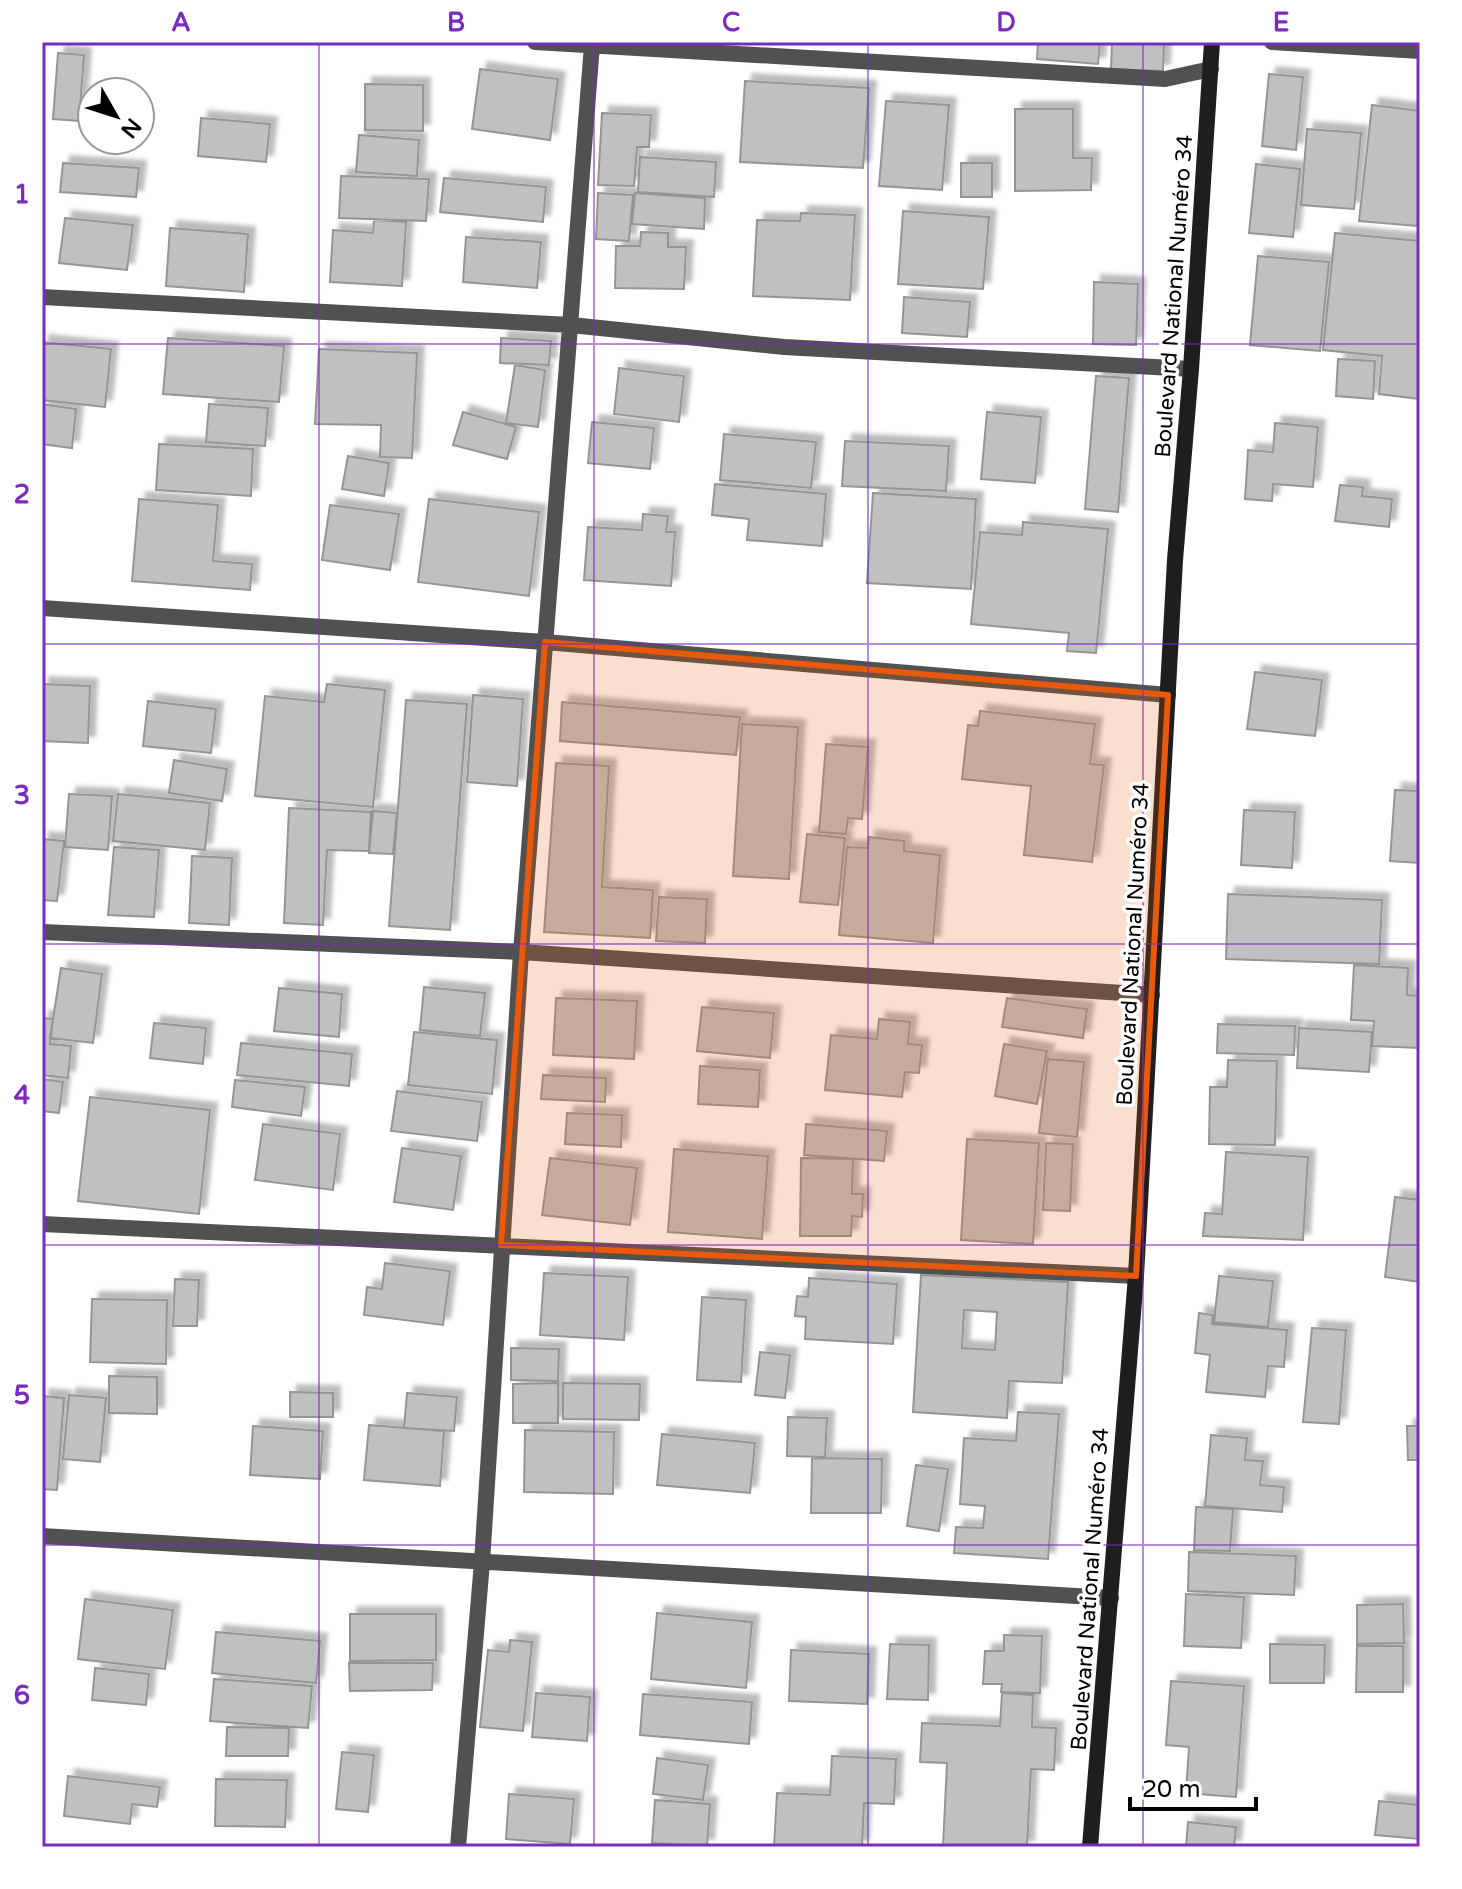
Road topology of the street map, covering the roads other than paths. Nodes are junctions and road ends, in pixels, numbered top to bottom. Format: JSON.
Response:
{"nodes":[{"id":1,"x":535,"y":42,"type":"edge"},
{"id":2,"x":1212,"y":42,"type":"edge"},
{"id":3,"x":1272,"y":42,"type":"edge"},
{"id":4,"x":592,"y":45,"type":"junction"},
{"id":5,"x":1420,"y":51,"type":"edge"},
{"id":6,"x":1211,"y":69,"type":"junction"},
{"id":7,"x":42,"y":297,"type":"edge"},
{"id":8,"x":571,"y":325,"type":"junction"},
{"id":9,"x":1191,"y":369,"type":"junction"},
{"id":10,"x":42,"y":608,"type":"edge"},
{"id":11,"x":545,"y":642,"type":"junction"},
{"id":12,"x":1168,"y":695,"type":"junction"},
{"id":13,"x":42,"y":932,"type":"edge"},
{"id":14,"x":521,"y":952,"type":"junction"},
{"id":15,"x":1152,"y":995,"type":"junction"},
{"id":16,"x":42,"y":1224,"type":"edge"},
{"id":17,"x":501,"y":1245,"type":"junction"},
{"id":18,"x":1136,"y":1276,"type":"junction"},
{"id":19,"x":42,"y":1536,"type":"edge"},
{"id":20,"x":482,"y":1562,"type":"junction"},
{"id":21,"x":1111,"y":1598,"type":"junction"},
{"id":22,"x":458,"y":1847,"type":"edge"},
{"id":23,"x":1090,"y":1847,"type":"edge"}],
"edges":[{"from":1,"to":4,"type":"street"},
{"from":2,"to":6,"type":"main road","name":"Boulevard National Numéro 34"},
{"from":3,"to":5,"type":"street"},
{"from":4,"to":6,"type":"street"},
{"from":4,"to":8,"type":"street"},
{"from":6,"to":9,"type":"main road","name":"Boulevard National Numéro 34"},
{"from":7,"to":8,"type":"street"},
{"from":8,"to":9,"type":"street"},
{"from":8,"to":11,"type":"street"},
{"from":9,"to":12,"type":"main road","name":"Boulevard National Numéro 34"},
{"from":10,"to":11,"type":"street"},
{"from":11,"to":12,"type":"street"},
{"from":11,"to":14,"type":"street"},
{"from":12,"to":15,"type":"main road","name":"Boulevard National Numéro 34"},
{"from":13,"to":14,"type":"street"},
{"from":14,"to":15,"type":"street"},
{"from":14,"to":17,"type":"street"},
{"from":15,"to":18,"type":"main road","name":"Boulevard National Numéro 34"},
{"from":16,"to":17,"type":"street"},
{"from":17,"to":18,"type":"street"},
{"from":17,"to":20,"type":"street"},
{"from":18,"to":21,"type":"main road","name":"Boulevard National Numéro 34"},
{"from":19,"to":20,"type":"street"},
{"from":20,"to":21,"type":"street"},
{"from":20,"to":22,"type":"street"},
{"from":21,"to":23,"type":"main road","name":"Boulevard National Numéro 34"}]}
